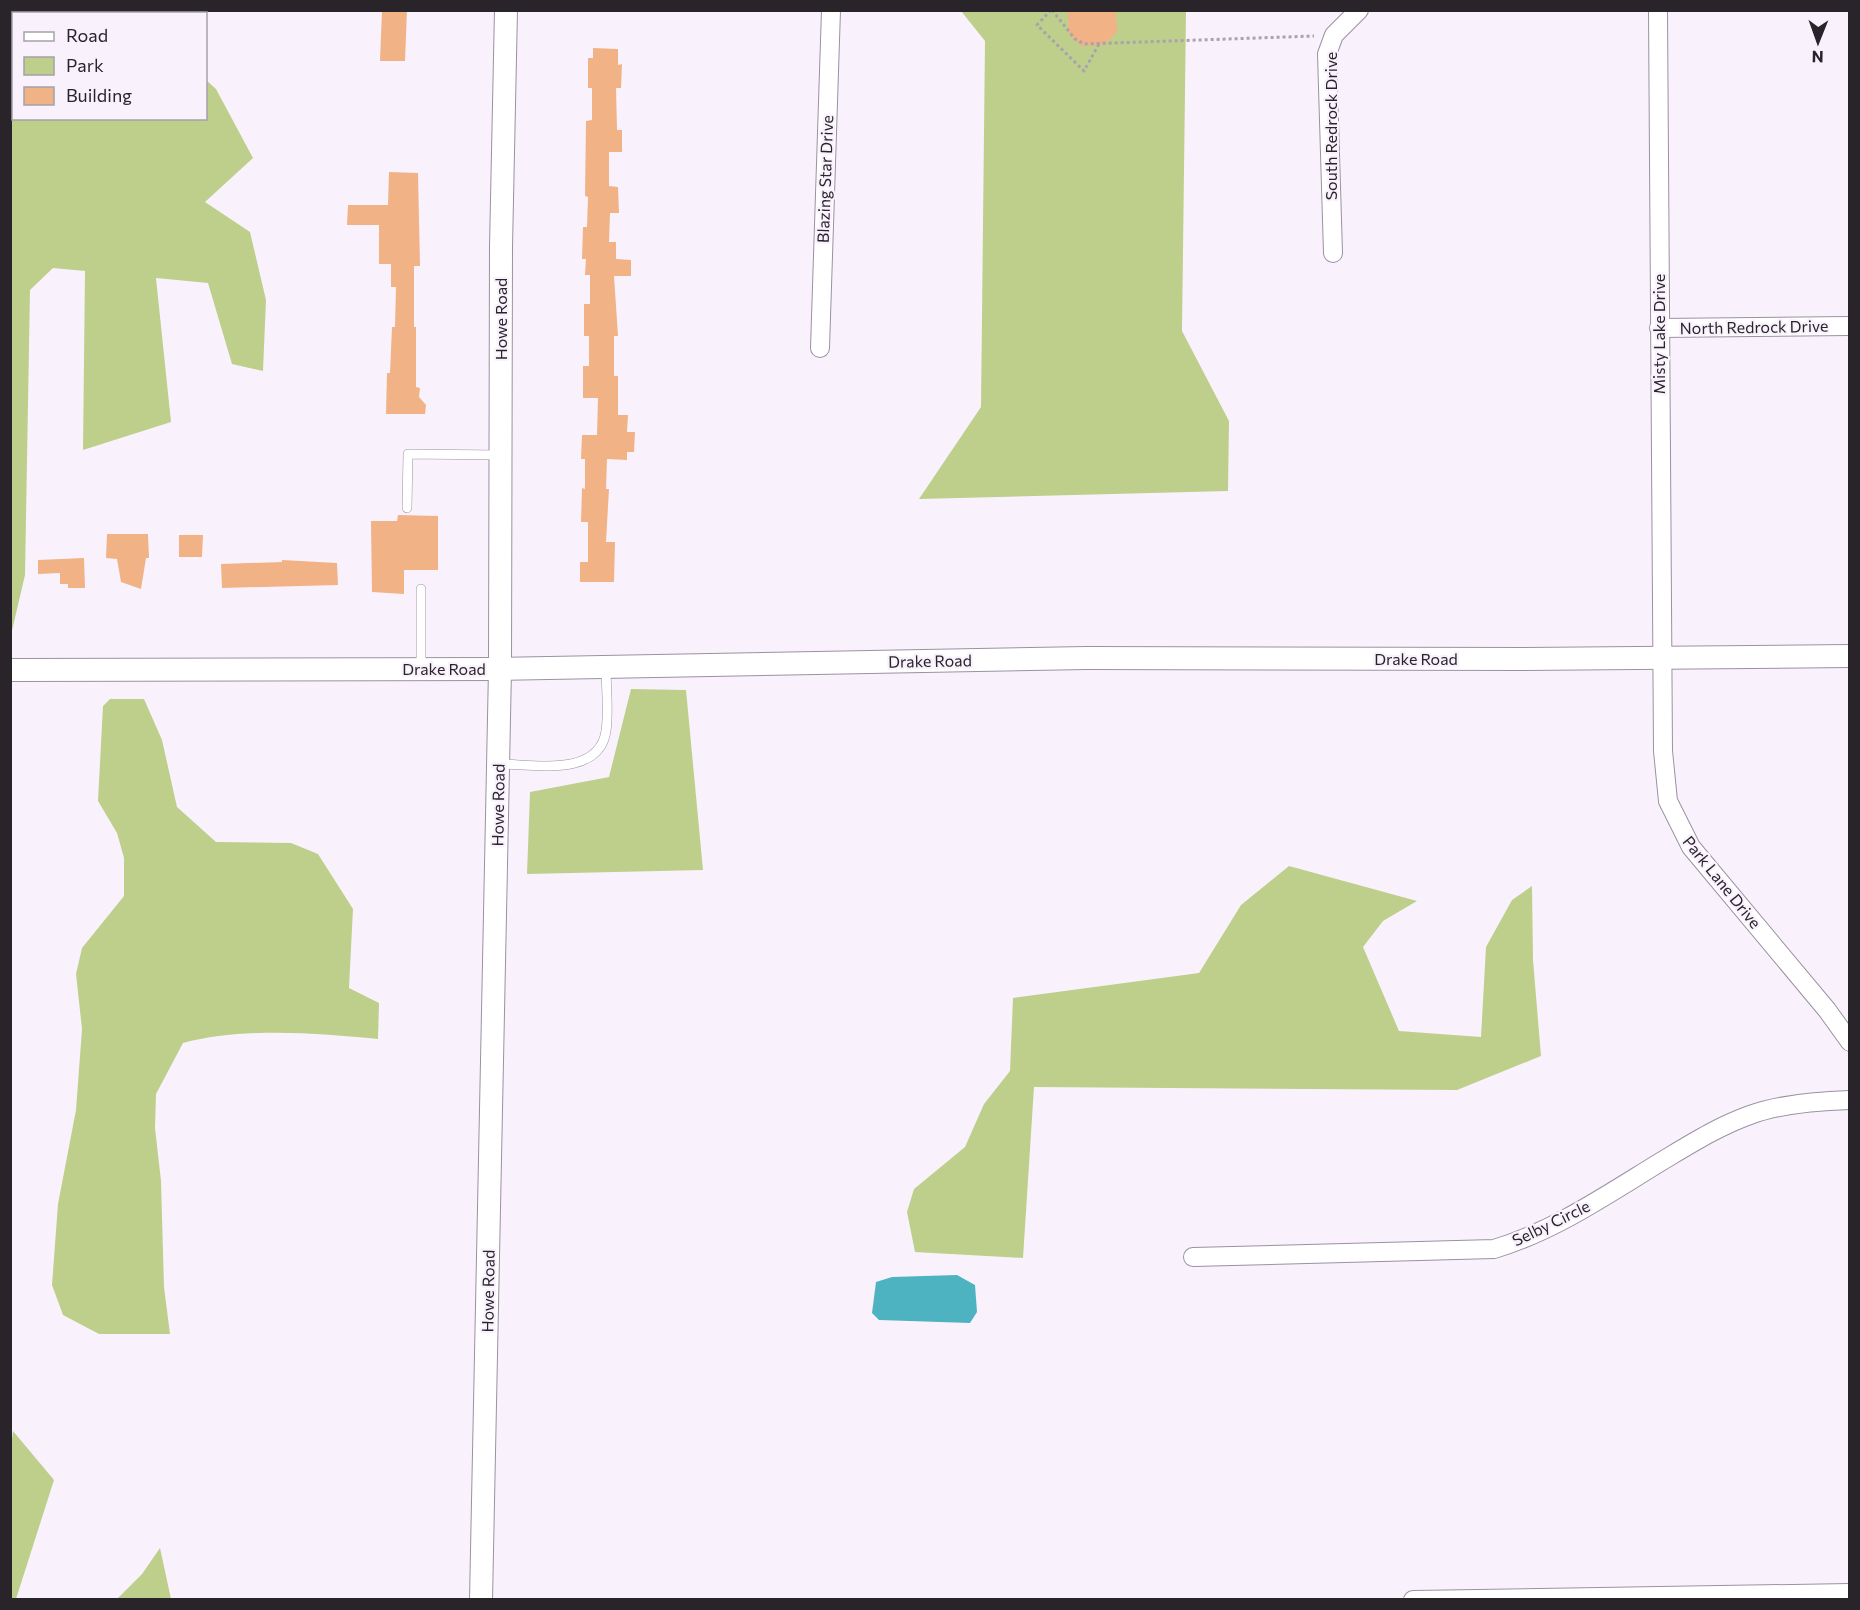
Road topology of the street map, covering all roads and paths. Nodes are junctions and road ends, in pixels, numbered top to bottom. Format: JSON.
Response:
{"nodes":[{"id":1,"x":506,"y":10,"type":"edge"},
{"id":2,"x":831,"y":10,"type":"edge"},
{"id":3,"x":1052,"y":10,"type":"edge"},
{"id":4,"x":1359,"y":10,"type":"edge"},
{"id":5,"x":1658,"y":10,"type":"edge"},
{"id":6,"x":1334,"y":35,"type":"junction"},
{"id":7,"x":1099,"y":44,"type":"junction"},
{"id":8,"x":1333,"y":253,"type":"dead end"},
{"id":9,"x":1850,"y":326,"type":"edge"},
{"id":10,"x":1659,"y":328,"type":"junction"},
{"id":11,"x":820,"y":348,"type":"dead end"},
{"id":12,"x":501,"y":455,"type":"junction"},
{"id":13,"x":407,"y":508,"type":"dead end"},
{"id":14,"x":421,"y":589,"type":"dead end"},
{"id":15,"x":1850,"y":656,"type":"edge"},
{"id":16,"x":1663,"y":658,"type":"junction"},
{"id":17,"x":606,"y":667,"type":"junction"},
{"id":18,"x":421,"y":669,"type":"junction"},
{"id":19,"x":500,"y":669,"type":"junction"},
{"id":20,"x":10,"y":670,"type":"edge"},
{"id":21,"x":499,"y":764,"type":"junction"},
{"id":22,"x":1850,"y":1042,"type":"edge"},
{"id":23,"x":1850,"y":1100,"type":"edge"},
{"id":24,"x":1193,"y":1257,"type":"dead end"},
{"id":25,"x":1850,"y":1593,"type":"edge"},
{"id":26,"x":481,"y":1599,"type":"edge"},
{"id":27,"x":1413,"y":1599,"type":"edge"}],
"edges":[{"from":1,"to":12,"type":"street","name":"Howe Road"},
{"from":2,"to":11,"type":"street","name":"Blazing Star Drive"},
{"from":3,"to":7,"type":"path"},
{"from":3,"to":7,"type":"path"},
{"from":4,"to":6,"type":"street","name":"South Redrock Drive"},
{"from":5,"to":10,"type":"street","name":"Misty Lake Drive"},
{"from":6,"to":7,"type":"path"},
{"from":6,"to":8,"type":"street","name":"South Redrock Drive"},
{"from":9,"to":10,"type":"street","name":"North Redrock Drive"},
{"from":10,"to":16,"type":"street","name":"Misty Lake Drive"},
{"from":12,"to":13,"type":"lane"},
{"from":12,"to":19,"type":"street","name":"Howe Road"},
{"from":14,"to":18,"type":"lane"},
{"from":15,"to":16,"type":"street","name":"Drake Road"},
{"from":16,"to":17,"type":"street","name":"Drake Road"},
{"from":16,"to":22,"type":"street","name":"Park Lane Drive"},
{"from":17,"to":19,"type":"street","name":"Drake Road"},
{"from":17,"to":21,"type":"lane"},
{"from":18,"to":19,"type":"street","name":"Drake Road"},
{"from":18,"to":20,"type":"street","name":"Drake Road"},
{"from":19,"to":21,"type":"street","name":"Howe Road"},
{"from":21,"to":26,"type":"street","name":"Howe Road"},
{"from":23,"to":24,"type":"street","name":"Selby Circle"},
{"from":25,"to":27,"type":"street"}]}
